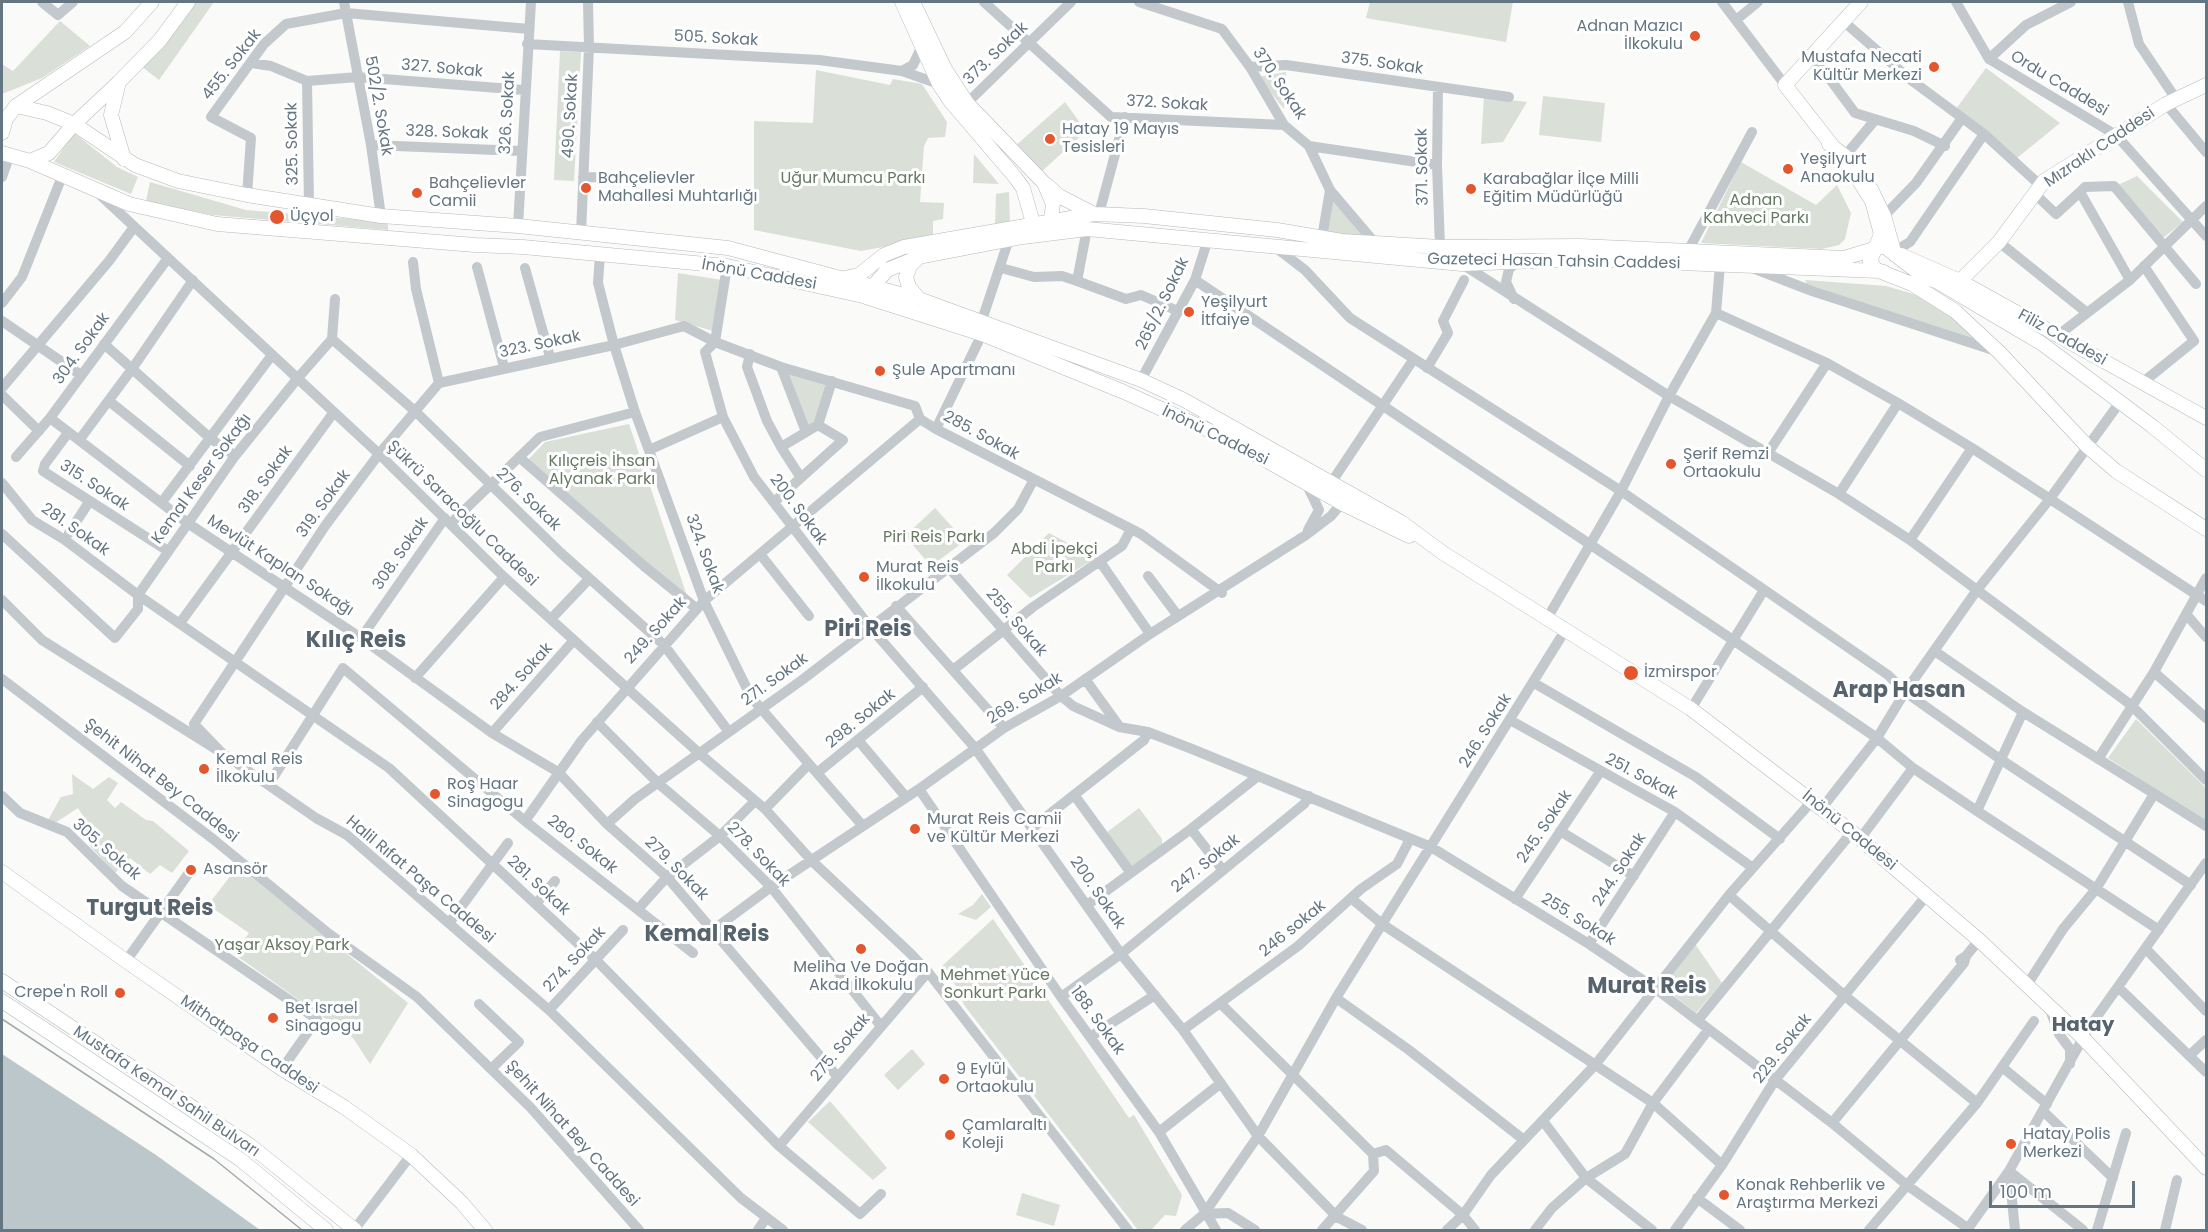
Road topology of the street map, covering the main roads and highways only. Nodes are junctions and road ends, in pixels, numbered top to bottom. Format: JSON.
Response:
{"nodes":[{"id":1,"x":152,"y":2,"type":"edge"},
{"id":2,"x":188,"y":2,"type":"edge"},
{"id":3,"x":902,"y":2,"type":"edge"},
{"id":4,"x":913,"y":2,"type":"edge"},
{"id":5,"x":1861,"y":2,"type":"edge"},
{"id":6,"x":119,"y":82,"type":"junction"},
{"id":7,"x":2206,"y":86,"type":"edge"},
{"id":8,"x":16,"y":106,"type":"junction"},
{"id":9,"x":74,"y":124,"type":"junction"},
{"id":10,"x":1829,"y":144,"type":"junction"},
{"id":11,"x":3,"y":145,"type":"edge"},
{"id":12,"x":124,"y":159,"type":"junction"},
{"id":13,"x":30,"y":161,"type":"junction"},
{"id":14,"x":1044,"y":183,"type":"junction"},
{"id":15,"x":1096,"y":214,"type":"junction"},
{"id":16,"x":1031,"y":218,"type":"junction"},
{"id":17,"x":1882,"y":219,"type":"junction"},
{"id":18,"x":1048,"y":227,"type":"junction"},
{"id":19,"x":1876,"y":248,"type":"junction"},
{"id":20,"x":1893,"y":252,"type":"junction"},
{"id":21,"x":1854,"y":255,"type":"junction"},
{"id":22,"x":919,"y":257,"type":"junction"},
{"id":23,"x":872,"y":266,"type":"junction"},
{"id":24,"x":1879,"y":271,"type":"junction"},
{"id":25,"x":844,"y":278,"type":"junction"},
{"id":26,"x":1936,"y":281,"type":"junction"},
{"id":27,"x":1960,"y":281,"type":"junction"},
{"id":28,"x":1912,"y":284,"type":"junction"},
{"id":29,"x":867,"y":288,"type":"junction"},
{"id":30,"x":919,"y":298,"type":"junction"},
{"id":31,"x":982,"y":328,"type":"junction"},
{"id":32,"x":2206,"y":418,"type":"edge"},
{"id":33,"x":2206,"y":470,"type":"edge"},
{"id":34,"x":1346,"y":498,"type":"junction"},
{"id":35,"x":2206,"y":529,"type":"edge"},
{"id":36,"x":2,"y":872,"type":"edge"},
{"id":37,"x":2,"y":981,"type":"edge"},
{"id":38,"x":2,"y":1001,"type":"edge"},
{"id":39,"x":2206,"y":1168,"type":"edge"},
{"id":40,"x":326,"y":1230,"type":"edge"},
{"id":41,"x":355,"y":1230,"type":"edge"},
{"id":42,"x":485,"y":1230,"type":"edge"}],
"edges":[{"from":1,"to":8,"type":"main road"},
{"from":2,"to":6,"type":"main road"},
{"from":3,"to":16,"type":"main road"},
{"from":4,"to":14,"type":"main road"},
{"from":5,"to":10,"type":"main road"},
{"from":6,"to":9,"type":"main road"},
{"from":6,"to":12,"type":"main road"},
{"from":7,"to":27,"type":"main road","name":"Mızraklı Caddesi"},
{"from":8,"to":9,"type":"main road","name":"İnönü Caddesi"},
{"from":8,"to":11,"type":"main road"},
{"from":9,"to":12,"type":"main road","name":"İnönü Caddesi"},
{"from":9,"to":13,"type":"main road"},
{"from":10,"to":17,"type":"main road"},
{"from":10,"to":17,"type":"main road"},
{"from":11,"to":13,"type":"main road","name":"İnönü Caddesi"},
{"from":12,"to":25,"type":"main road","name":"İnönü Caddesi"},
{"from":13,"to":29,"type":"main road","name":"İnönü Caddesi"},
{"from":14,"to":15,"type":"main road"},
{"from":14,"to":18,"type":"main road"},
{"from":15,"to":18,"type":"main road","name":"Gazeteci Hasan Tahsin Caddesi"},
{"from":15,"to":21,"type":"main road","name":"Gazeteci Hasan Tahsin Caddesi"},
{"from":16,"to":18,"type":"main road"},
{"from":16,"to":23,"type":"main road"},
{"from":17,"to":19,"type":"main road"},
{"from":17,"to":20,"type":"main road"},
{"from":17,"to":21,"type":"main road"},
{"from":18,"to":22,"type":"main road","name":"Gazeteci Hasan Tahsin Caddesi"},
{"from":18,"to":24,"type":"main road","name":"Gazeteci Hasan Tahsin Caddesi"},
{"from":19,"to":20,"type":"main road"},
{"from":19,"to":21,"type":"main road","name":"Gazeteci Hasan Tahsin Caddesi"},
{"from":19,"to":24,"type":"main road"},
{"from":20,"to":24,"type":"main road"},
{"from":20,"to":26,"type":"main road"},
{"from":20,"to":27,"type":"main road"},
{"from":22,"to":29,"type":"main road","name":"Gazeteci Hasan Tahsin Caddesi"},
{"from":22,"to":30,"type":"main road"},
{"from":23,"to":25,"type":"main road"},
{"from":23,"to":29,"type":"main road"},
{"from":24,"to":28,"type":"main road","name":"Gazeteci Hasan Tahsin Caddesi"},
{"from":25,"to":29,"type":"main road","name":"İnönü Caddesi"},
{"from":26,"to":27,"type":"main road","name":"Filiz Caddesi"},
{"from":26,"to":28,"type":"main road","name":"Filiz Caddesi"},
{"from":26,"to":33,"type":"main road"},
{"from":27,"to":32,"type":"main road","name":"Filiz Caddesi"},
{"from":28,"to":35,"type":"main road","name":"Gazeteci Hasan Tahsin Caddesi"},
{"from":29,"to":30,"type":"main road","name":"İnönü Caddesi"},
{"from":29,"to":31,"type":"main road","name":"İnönü Caddesi"},
{"from":30,"to":31,"type":"main road","name":"İnönü Caddesi"},
{"from":31,"to":34,"type":"main road","name":"İnönü Caddesi"},
{"from":31,"to":34,"type":"main road","name":"İnönü Caddesi"},
{"from":34,"to":39,"type":"main road","name":"İnönü Caddesi"},
{"from":36,"to":42,"type":"main road","name":"Mithatpaşa Caddesi"},
{"from":37,"to":41,"type":"main road","name":"Mustafa Kemal Sahil Bulvarı"},
{"from":38,"to":40,"type":"main road","name":"Mustafa Kemal Sahil Bulvarı"}]}
